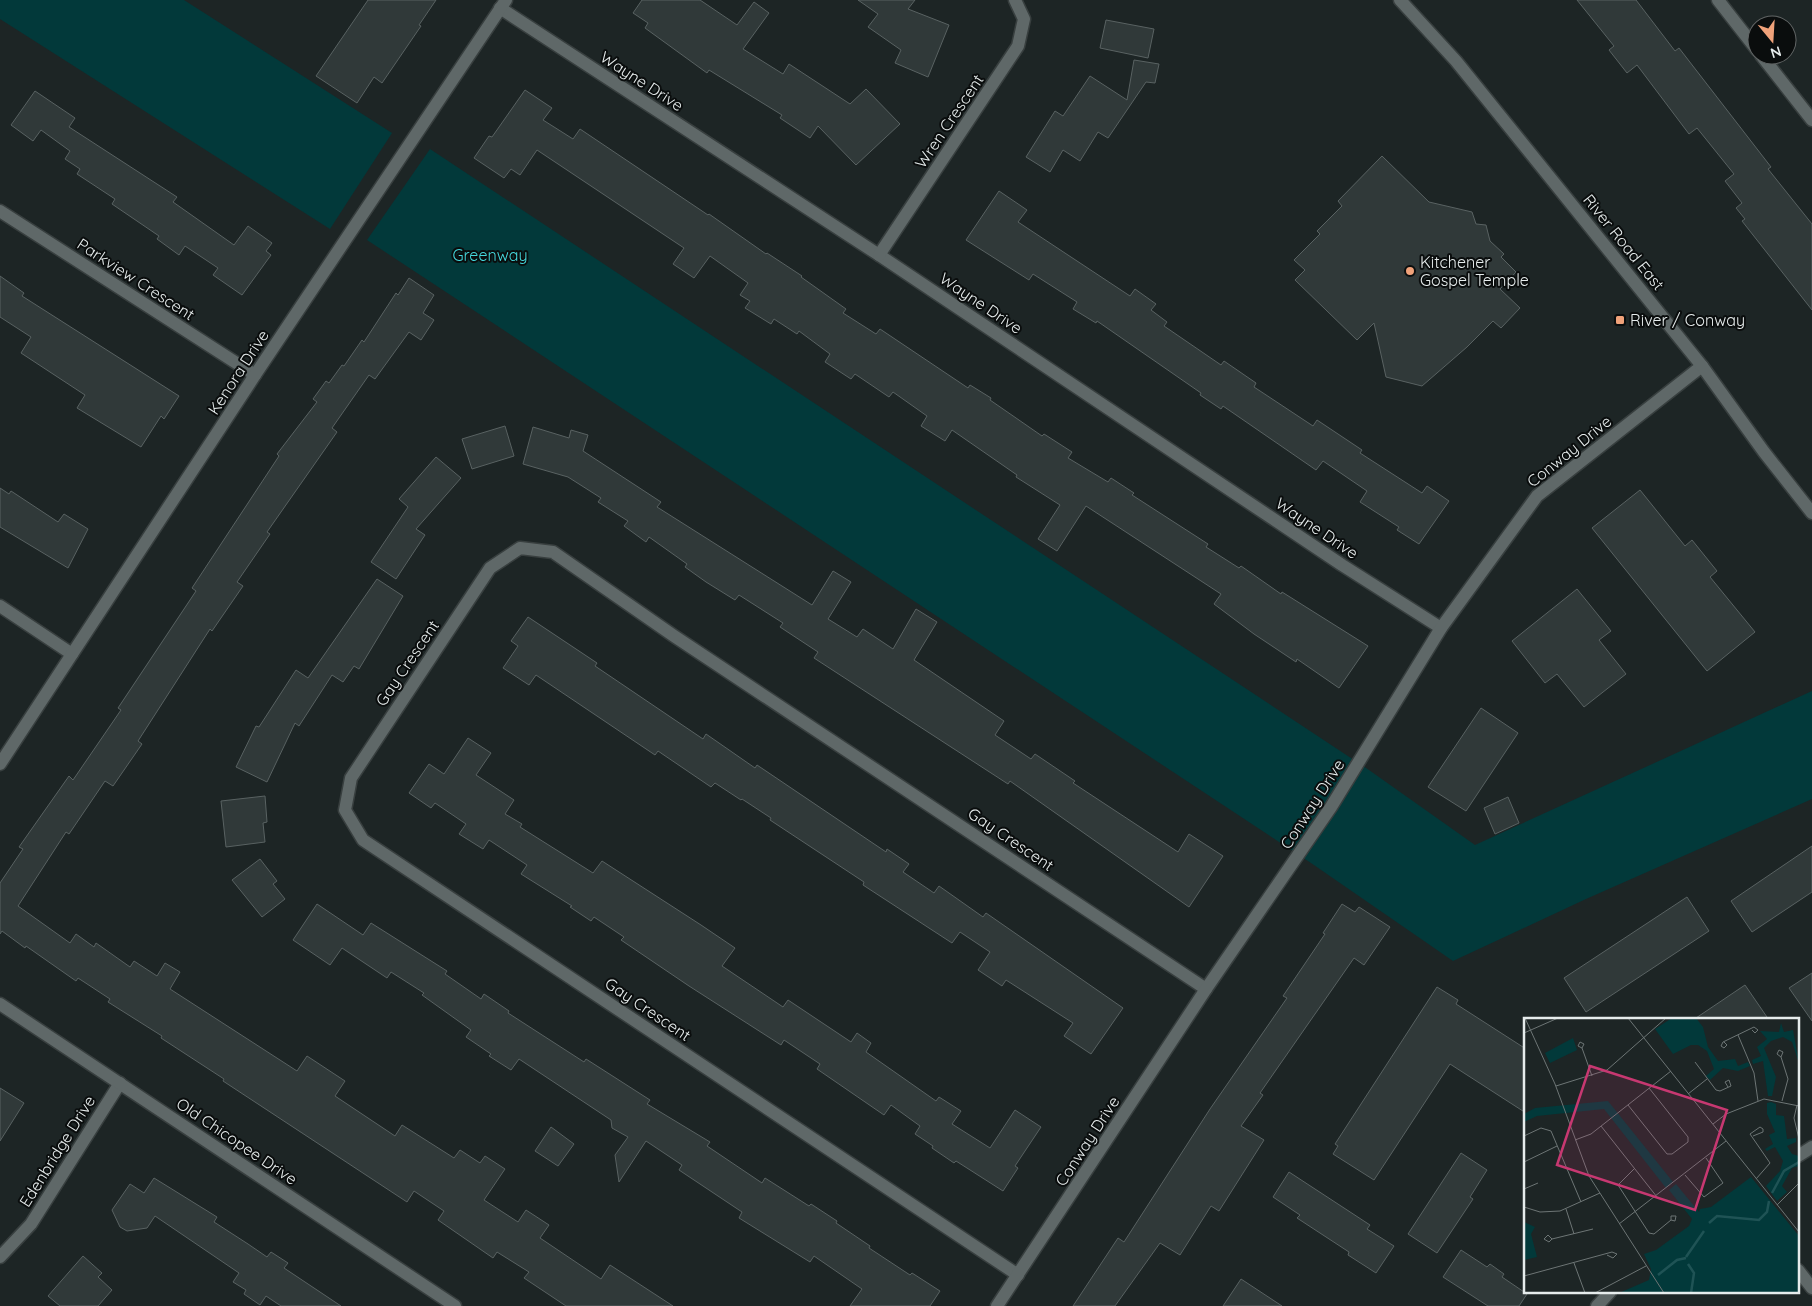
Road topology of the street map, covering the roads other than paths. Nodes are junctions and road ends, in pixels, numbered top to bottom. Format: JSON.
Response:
{"nodes":[{"id":1,"x":1015,"y":0,"type":"edge"},
{"id":2,"x":1400,"y":0,"type":"edge"},
{"id":3,"x":1718,"y":0,"type":"edge"},
{"id":4,"x":503,"y":4,"type":"edge"},
{"id":5,"x":1747,"y":37,"type":"edge"},
{"id":6,"x":1769,"y":65,"type":"edge"},
{"id":7,"x":1812,"y":120,"type":"edge"},
{"id":8,"x":0,"y":211,"type":"edge"},
{"id":9,"x":879,"y":255,"type":"junction"},
{"id":10,"x":1702,"y":366,"type":"junction"},
{"id":11,"x":255,"y":375,"type":"junction"},
{"id":12,"x":1812,"y":513,"type":"edge"},
{"id":13,"x":0,"y":606,"type":"edge"},
{"id":14,"x":1441,"y":628,"type":"junction"},
{"id":15,"x":72,"y":654,"type":"junction"},
{"id":16,"x":0,"y":764,"type":"edge"},
{"id":17,"x":1206,"y":989,"type":"junction"},
{"id":18,"x":0,"y":1004,"type":"edge"},
{"id":19,"x":120,"y":1083,"type":"junction"},
{"id":20,"x":1812,"y":1146,"type":"edge"},
{"id":21,"x":1800,"y":1155,"type":"edge"},
{"id":22,"x":0,"y":1258,"type":"edge"},
{"id":23,"x":1800,"y":1273,"type":"edge"},
{"id":24,"x":1018,"y":1275,"type":"junction"},
{"id":25,"x":1812,"y":1288,"type":"edge"},
{"id":26,"x":1608,"y":1294,"type":"edge"},
{"id":27,"x":455,"y":1306,"type":"edge"},
{"id":28,"x":997,"y":1306,"type":"edge"},
{"id":29,"x":1597,"y":1306,"type":"edge"}],
"edges":[{"from":1,"to":9,"type":"street","name":"Wren Crescent"},
{"from":2,"to":10,"type":"street","name":"River Road East"},
{"from":3,"to":5,"type":"street"},
{"from":4,"to":9,"type":"street","name":"Wayne Drive"},
{"from":4,"to":11,"type":"street","name":"Kenora Drive"},
{"from":6,"to":7,"type":"street"},
{"from":8,"to":11,"type":"street","name":"Parkview Crescent"},
{"from":9,"to":14,"type":"street","name":"Wayne Drive"},
{"from":10,"to":12,"type":"street","name":"River Road East"},
{"from":10,"to":14,"type":"street","name":"Conway Drive"},
{"from":11,"to":15,"type":"street","name":"Kenora Drive"},
{"from":13,"to":15,"type":"street"},
{"from":14,"to":17,"type":"street","name":"Conway Drive"},
{"from":15,"to":16,"type":"street","name":"Kenora Drive"},
{"from":17,"to":24,"type":"street","name":"Conway Drive"},
{"from":17,"to":24,"type":"street","name":"Gay Crescent"},
{"from":18,"to":19,"type":"street","name":"Old Chicopee Drive"},
{"from":19,"to":22,"type":"street","name":"Edenbridge Drive"},
{"from":19,"to":27,"type":"street","name":"Old Chicopee Drive"},
{"from":20,"to":21,"type":"street"},
{"from":23,"to":25,"type":"street"},
{"from":24,"to":28,"type":"street","name":"Conway Drive"},
{"from":26,"to":29,"type":"street"}]}
